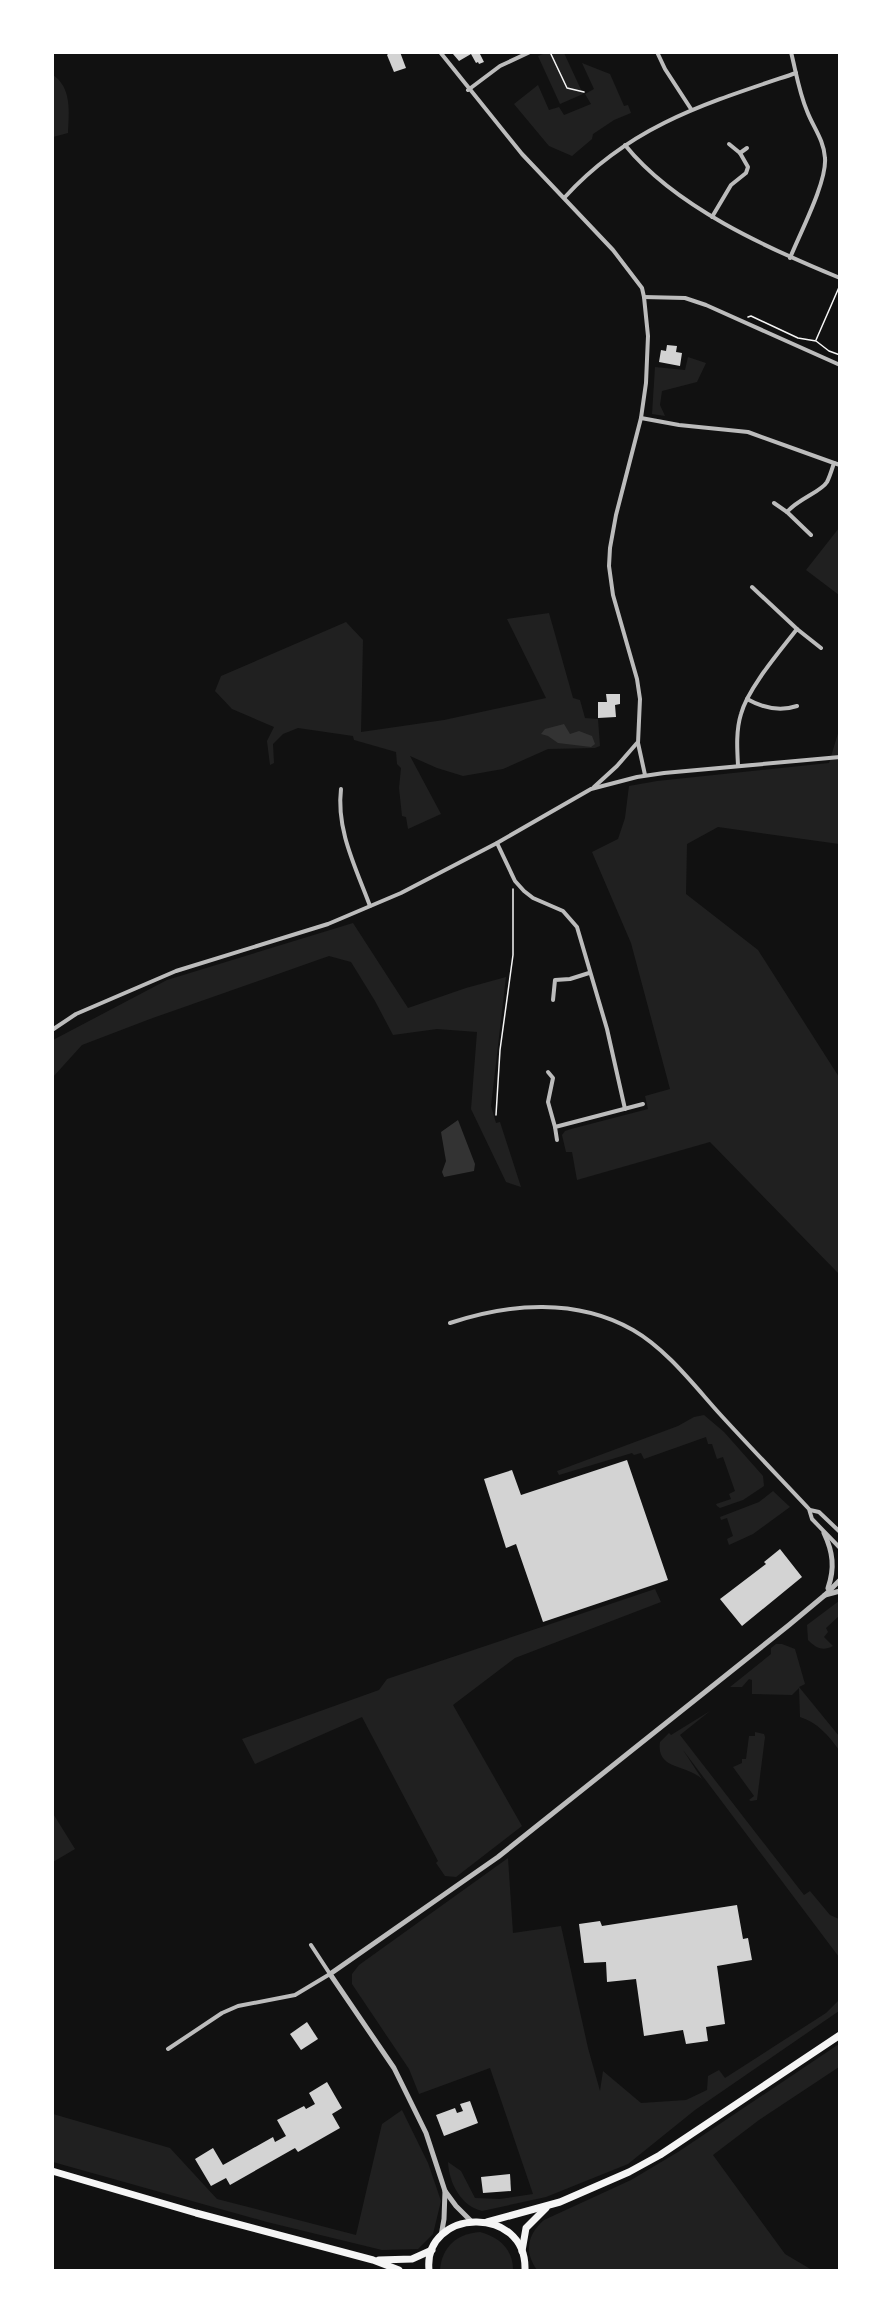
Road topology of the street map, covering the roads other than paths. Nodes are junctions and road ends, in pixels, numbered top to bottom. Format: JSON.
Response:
{"nodes":[{"id":1,"x":440,"y":52,"type":"edge"},
{"id":2,"x":530,"y":52,"type":"edge"},
{"id":3,"x":657,"y":52,"type":"edge"},
{"id":4,"x":791,"y":52,"type":"edge"},
{"id":5,"x":796,"y":73,"type":"junction"},
{"id":6,"x":468,"y":90,"type":"junction"},
{"id":7,"x":690,"y":109,"type":"junction"},
{"id":8,"x":729,"y":144,"type":"dead end"},
{"id":9,"x":625,"y":145,"type":"junction"},
{"id":10,"x":747,"y":148,"type":"dead end"},
{"id":11,"x":740,"y":153,"type":"junction"},
{"id":12,"x":565,"y":197,"type":"junction"},
{"id":13,"x":712,"y":217,"type":"junction"},
{"id":14,"x":790,"y":258,"type":"junction"},
{"id":15,"x":840,"y":278,"type":"edge"},
{"id":16,"x":644,"y":297,"type":"junction"},
{"id":17,"x":840,"y":365,"type":"edge"},
{"id":18,"x":641,"y":418,"type":"junction"},
{"id":19,"x":834,"y":463,"type":"junction"},
{"id":20,"x":840,"y":465,"type":"edge"},
{"id":21,"x":774,"y":503,"type":"dead end"},
{"id":22,"x":787,"y":512,"type":"junction"},
{"id":23,"x":811,"y":535,"type":"dead end"},
{"id":24,"x":752,"y":586,"type":"dead end"},
{"id":25,"x":797,"y":629,"type":"junction"},
{"id":26,"x":821,"y":648,"type":"dead end"},
{"id":27,"x":747,"y":699,"type":"junction"},
{"id":28,"x":797,"y":706,"type":"dead end"},
{"id":29,"x":638,"y":743,"type":"junction"},
{"id":30,"x":840,"y":757,"type":"edge"},
{"id":31,"x":738,"y":765,"type":"junction"},
{"id":32,"x":645,"y":775,"type":"junction"},
{"id":33,"x":341,"y":789,"type":"dead end"},
{"id":34,"x":591,"y":789,"type":"junction"},
{"id":35,"x":497,"y":843,"type":"junction"},
{"id":36,"x":370,"y":906,"type":"junction"},
{"id":37,"x":589,"y":973,"type":"junction"},
{"id":38,"x":553,"y":1000,"type":"dead end"},
{"id":39,"x":52,"y":1030,"type":"edge"},
{"id":40,"x":548,"y":1072,"type":"dead end"},
{"id":41,"x":643,"y":1104,"type":"dead end"},
{"id":42,"x":625,"y":1109,"type":"junction"},
{"id":43,"x":555,"y":1127,"type":"junction"},
{"id":44,"x":557,"y":1140,"type":"dead end"},
{"id":45,"x":450,"y":1323,"type":"dead end"},
{"id":46,"x":809,"y":1509,"type":"junction"},
{"id":47,"x":840,"y":1532,"type":"edge"},
{"id":48,"x":824,"y":1533,"type":"junction"},
{"id":49,"x":840,"y":1548,"type":"edge"},
{"id":50,"x":840,"y":1580,"type":"edge"},
{"id":51,"x":840,"y":1591,"type":"edge"},
{"id":52,"x":825,"y":1595,"type":"junction"},
{"id":53,"x":311,"y":1945,"type":"dead end"},
{"id":54,"x":330,"y":1974,"type":"junction"},
{"id":55,"x":840,"y":2035,"type":"edge"},
{"id":56,"x":168,"y":2049,"type":"dead end"},
{"id":57,"x":52,"y":2171,"type":"edge"},
{"id":58,"x":445,"y":2191,"type":"junction"},
{"id":59,"x":548,"y":2206,"type":"junction"},
{"id":60,"x":471,"y":2221,"type":"junction"},
{"id":61,"x":487,"y":2222,"type":"junction"},
{"id":62,"x":441,"y":2236,"type":"junction"},
{"id":63,"x":432,"y":2250,"type":"junction"},
{"id":64,"x":522,"y":2250,"type":"junction"},
{"id":65,"x":373,"y":2260,"type":"junction"},
{"id":66,"x":527,"y":2269,"type":"edge"},
{"id":67,"x":399,"y":2271,"type":"edge"},
{"id":68,"x":429,"y":2271,"type":"edge"}],
"edges":[{"from":1,"to":6,"type":"street"},
{"from":2,"to":6,"type":"street"},
{"from":3,"to":7,"type":"street"},
{"from":4,"to":5,"type":"street"},
{"from":5,"to":7,"type":"street"},
{"from":5,"to":14,"type":"street"},
{"from":6,"to":12,"type":"street"},
{"from":7,"to":9,"type":"street"},
{"from":8,"to":11,"type":"street"},
{"from":9,"to":12,"type":"street"},
{"from":9,"to":13,"type":"street"},
{"from":10,"to":11,"type":"street"},
{"from":11,"to":13,"type":"street"},
{"from":12,"to":16,"type":"street"},
{"from":13,"to":14,"type":"street"},
{"from":14,"to":15,"type":"street"},
{"from":16,"to":17,"type":"street"},
{"from":16,"to":18,"type":"street"},
{"from":18,"to":19,"type":"street"},
{"from":18,"to":29,"type":"street"},
{"from":19,"to":20,"type":"street"},
{"from":19,"to":22,"type":"street"},
{"from":21,"to":22,"type":"street"},
{"from":22,"to":23,"type":"street"},
{"from":24,"to":25,"type":"street"},
{"from":25,"to":26,"type":"street"},
{"from":25,"to":27,"type":"street"},
{"from":27,"to":28,"type":"street"},
{"from":27,"to":31,"type":"street"},
{"from":29,"to":32,"type":"street"},
{"from":29,"to":34,"type":"street"},
{"from":30,"to":31,"type":"street"},
{"from":31,"to":32,"type":"street"},
{"from":32,"to":34,"type":"street"},
{"from":33,"to":36,"type":"street"},
{"from":34,"to":35,"type":"street"},
{"from":35,"to":36,"type":"street"},
{"from":35,"to":37,"type":"street"},
{"from":36,"to":39,"type":"street"},
{"from":37,"to":38,"type":"street"},
{"from":37,"to":42,"type":"street"},
{"from":40,"to":43,"type":"street"},
{"from":41,"to":42,"type":"street"},
{"from":42,"to":43,"type":"street"},
{"from":43,"to":44,"type":"street"},
{"from":45,"to":46,"type":"street"},
{"from":46,"to":47,"type":"street"},
{"from":46,"to":48,"type":"street"},
{"from":48,"to":49,"type":"street"},
{"from":48,"to":52,"type":"street"},
{"from":50,"to":52,"type":"street"},
{"from":51,"to":52,"type":"street"},
{"from":52,"to":54,"type":"street"},
{"from":53,"to":54,"type":"street"},
{"from":54,"to":56,"type":"street"},
{"from":54,"to":58,"type":"street"},
{"from":55,"to":59,"type":"highway"},
{"from":57,"to":65,"type":"highway"},
{"from":58,"to":60,"type":"street"},
{"from":58,"to":62,"type":"street"},
{"from":59,"to":61,"type":"highway"},
{"from":59,"to":64,"type":"highway"},
{"from":60,"to":61,"type":"highway"},
{"from":60,"to":62,"type":"highway"},
{"from":61,"to":64,"type":"highway"},
{"from":62,"to":63,"type":"highway"},
{"from":63,"to":65,"type":"highway"},
{"from":63,"to":68,"type":"highway"},
{"from":64,"to":66,"type":"highway"},
{"from":65,"to":67,"type":"highway"}]}
